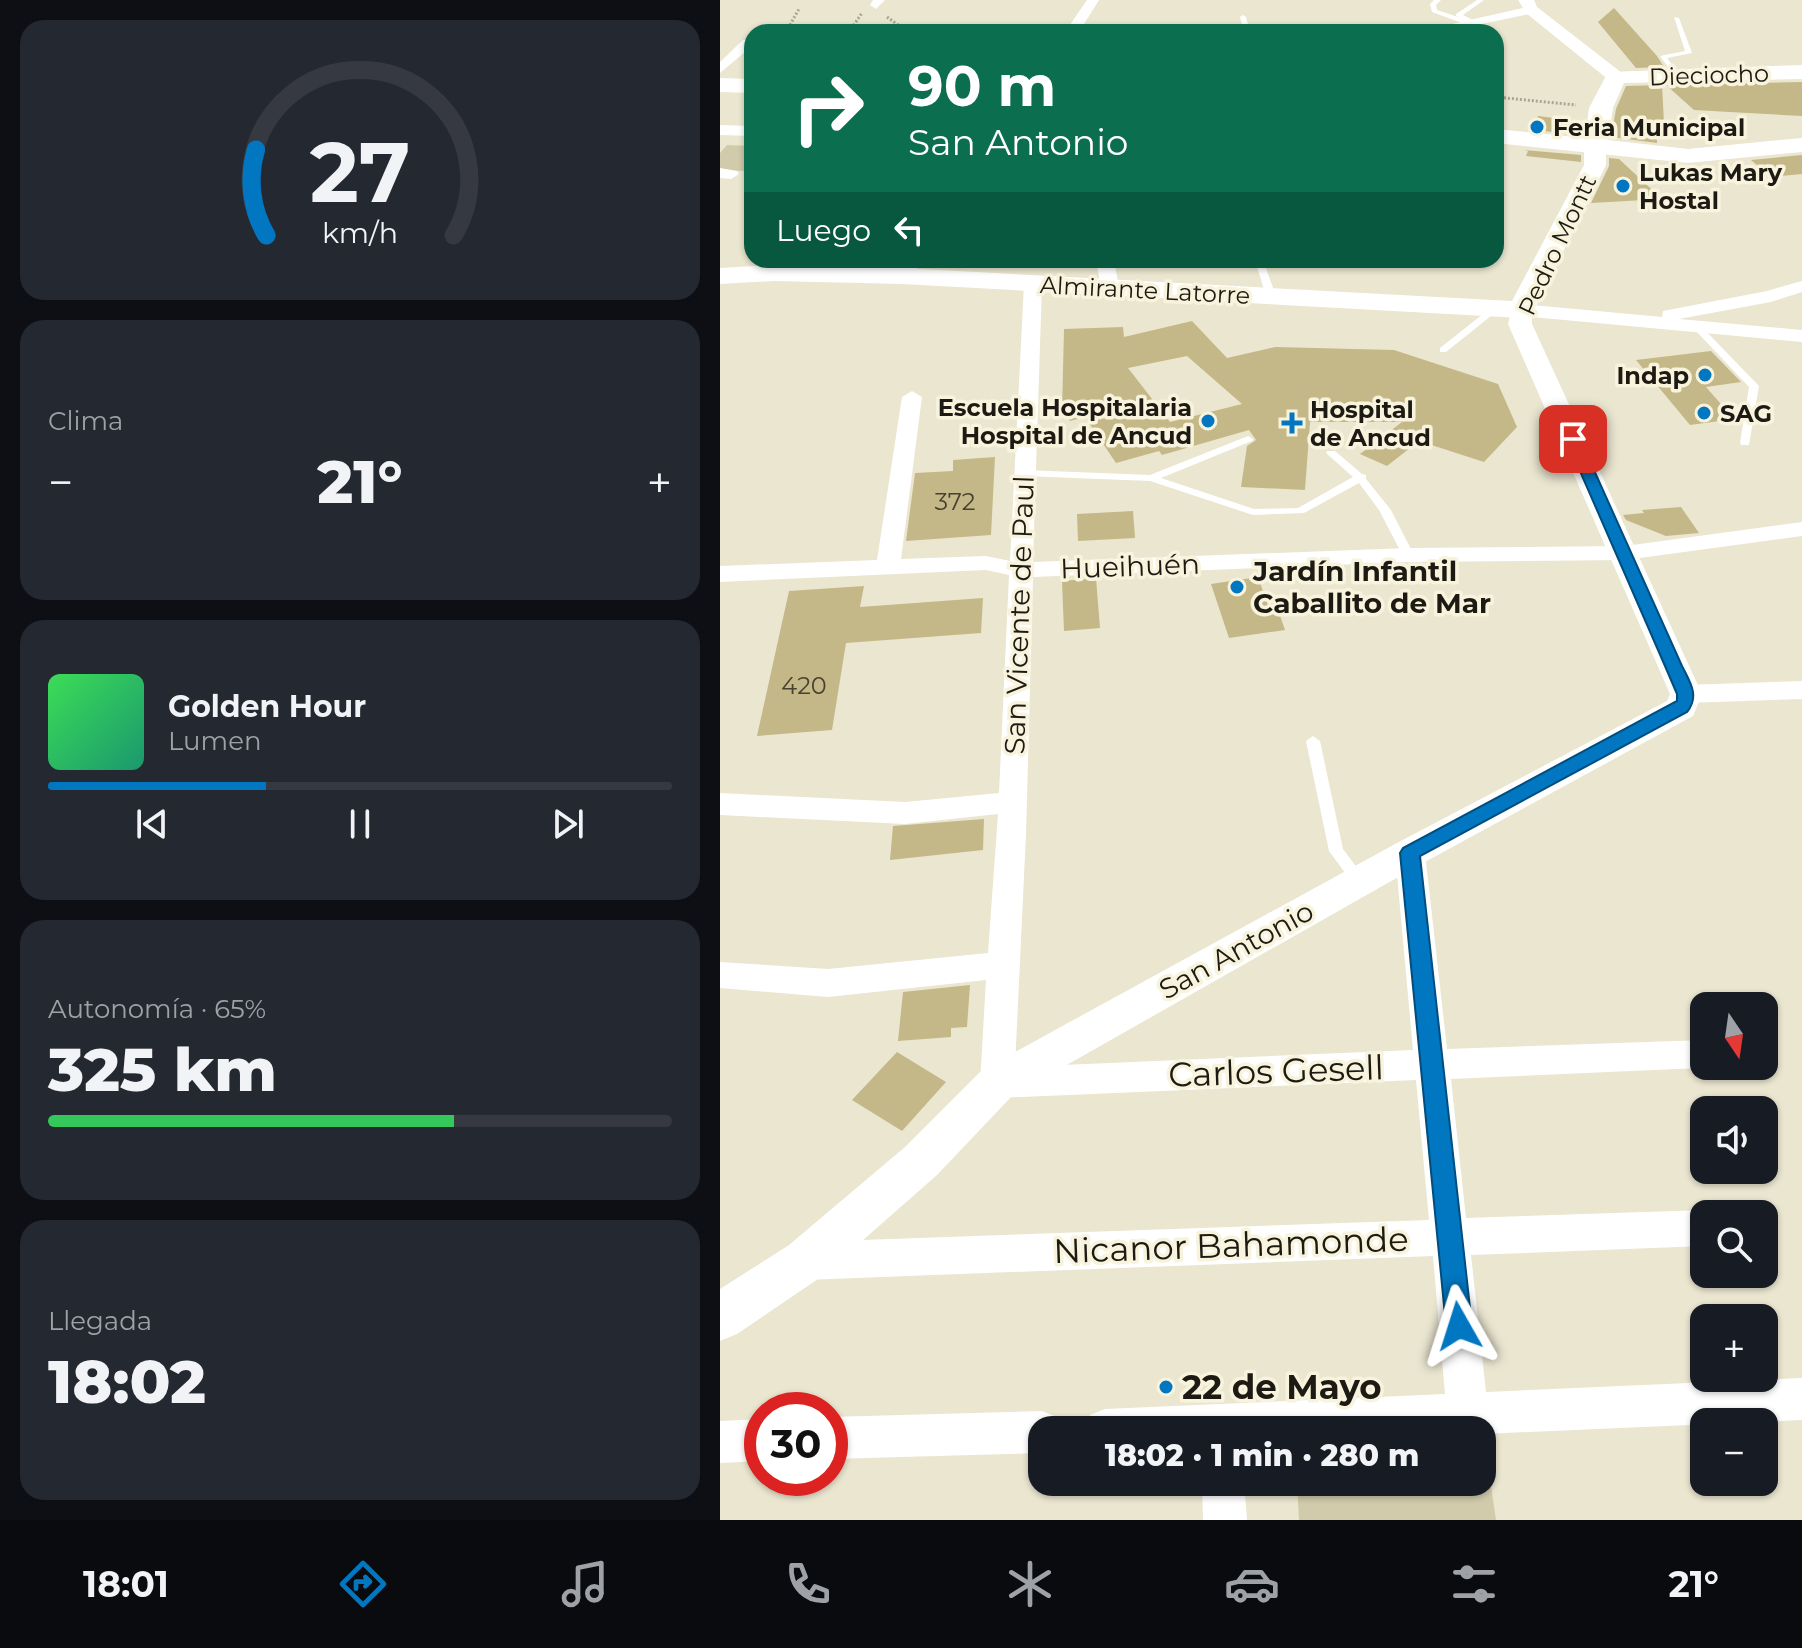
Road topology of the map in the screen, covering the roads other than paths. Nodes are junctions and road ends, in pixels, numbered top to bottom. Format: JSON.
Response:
{"nodes":[{"id":1,"x":1093,"y":0,"type":"edge"},
{"id":2,"x":1438,"y":0,"type":"edge"},
{"id":3,"x":1481,"y":0,"type":"edge"},
{"id":4,"x":1528,"y":5,"type":"edge"},
{"id":5,"x":1243,"y":17,"type":"dead end"},
{"id":6,"x":1676,"y":18,"type":"dead end"},
{"id":7,"x":1471,"y":22,"type":"junction"},
{"id":8,"x":1077,"y":24,"type":"edge"},
{"id":9,"x":1245,"y":24,"type":"edge"},
{"id":10,"x":1462,"y":24,"type":"edge"},
{"id":11,"x":744,"y":47,"type":"edge"},
{"id":12,"x":720,"y":69,"type":"edge"},
{"id":13,"x":1802,"y":72,"type":"edge"},
{"id":14,"x":1616,"y":77,"type":"junction"},
{"id":15,"x":1677,"y":77,"type":"junction"},
{"id":16,"x":720,"y":85,"type":"edge"},
{"id":17,"x":744,"y":86,"type":"edge"},
{"id":18,"x":720,"y":130,"type":"edge"},
{"id":19,"x":744,"y":131,"type":"edge"},
{"id":20,"x":1504,"y":137,"type":"edge"},
{"id":21,"x":1802,"y":145,"type":"edge"},
{"id":22,"x":1596,"y":153,"type":"junction"},
{"id":23,"x":908,"y":268,"type":"edge"},
{"id":24,"x":1106,"y":268,"type":"edge"},
{"id":25,"x":1262,"y":268,"type":"edge"},
{"id":26,"x":720,"y":276,"type":"edge"},
{"id":27,"x":1033,"y":284,"type":"junction"},
{"id":28,"x":1802,"y":286,"type":"edge"},
{"id":29,"x":1110,"y":288,"type":"junction"},
{"id":30,"x":1271,"y":296,"type":"junction"},
{"id":31,"x":1508,"y":309,"type":"junction"},
{"id":32,"x":1642,"y":320,"type":"junction"},
{"id":33,"x":1697,"y":327,"type":"junction"},
{"id":34,"x":1802,"y":336,"type":"edge"},
{"id":35,"x":1443,"y":350,"type":"dead end"},
{"id":36,"x":912,"y":397,"type":"dead end"},
{"id":37,"x":1248,"y":439,"type":"dead end"},
{"id":38,"x":1745,"y":443,"type":"dead end"},
{"id":39,"x":1331,"y":453,"type":"dead end"},
{"id":40,"x":1024,"y":473,"type":"junction"},
{"id":41,"x":1362,"y":477,"type":"junction"},
{"id":42,"x":1151,"y":478,"type":"junction"},
{"id":43,"x":1802,"y":529,"type":"edge"},
{"id":44,"x":1625,"y":553,"type":"junction"},
{"id":45,"x":1408,"y":555,"type":"junction"},
{"id":46,"x":888,"y":567,"type":"junction"},
{"id":47,"x":1019,"y":570,"type":"junction"},
{"id":48,"x":720,"y":574,"type":"edge"},
{"id":49,"x":1802,"y":690,"type":"edge"},
{"id":50,"x":1686,"y":694,"type":"junction"},
{"id":51,"x":1313,"y":741,"type":"dead end"},
{"id":52,"x":1013,"y":802,"type":"junction"},
{"id":53,"x":720,"y":804,"type":"edge"},
{"id":54,"x":1410,"y":853,"type":"junction"},
{"id":55,"x":1359,"y":881,"type":"junction"},
{"id":56,"x":1001,"y":965,"type":"junction"},
{"id":57,"x":720,"y":975,"type":"edge"},
{"id":58,"x":1690,"y":1053,"type":"edge"},
{"id":59,"x":1432,"y":1064,"type":"junction"},
{"id":60,"x":997,"y":1083,"type":"junction"},
{"id":61,"x":1690,"y":1228,"type":"edge"},
{"id":62,"x":1450,"y":1237,"type":"junction"},
{"id":63,"x":805,"y":1261,"type":"junction"},
{"id":64,"x":720,"y":1317,"type":"edge"},
{"id":65,"x":1802,"y":1399,"type":"edge"},
{"id":66,"x":1468,"y":1414,"type":"junction"},
{"id":67,"x":1433,"y":1416,"type":"edge"},
{"id":68,"x":1028,"y":1432,"type":"edge"},
{"id":69,"x":848,"y":1437,"type":"edge"},
{"id":70,"x":744,"y":1441,"type":"edge"},
{"id":71,"x":720,"y":1442,"type":"edge"},
{"id":72,"x":1224,"y":1496,"type":"edge"},
{"id":73,"x":1225,"y":1520,"type":"edge"}],
"edges":[{"from":1,"to":8,"type":"street"},
{"from":2,"to":7,"type":"lane"},
{"from":3,"to":7,"type":"lane"},
{"from":4,"to":7,"type":"street"},
{"from":4,"to":14,"type":"street"},
{"from":5,"to":9,"type":"lane"},
{"from":6,"to":15,"type":"lane"},
{"from":7,"to":10,"type":"street"},
{"from":11,"to":12,"type":"street"},
{"from":13,"to":15,"type":"main road","name":"Dieciocho"},
{"from":14,"to":15,"type":"main road","name":"Dieciocho"},
{"from":14,"to":22,"type":"main road","name":"Pedro Montt"},
{"from":16,"to":17,"type":"main road"},
{"from":18,"to":19,"type":"street"},
{"from":20,"to":22,"type":"main road"},
{"from":21,"to":22,"type":"main road"},
{"from":22,"to":31,"type":"main road","name":"Pedro Montt"},
{"from":23,"to":26,"type":"main road","name":"Almirante Latorre"},
{"from":23,"to":27,"type":"main road","name":"Almirante Latorre"},
{"from":24,"to":29,"type":"street"},
{"from":25,"to":30,"type":"lane"},
{"from":27,"to":29,"type":"main road","name":"Almirante Latorre"},
{"from":27,"to":40,"type":"street","name":"San Vicente de Paul"},
{"from":28,"to":32,"type":"street"},
{"from":29,"to":30,"type":"main road","name":"Almirante Latorre"},
{"from":30,"to":31,"type":"main road","name":"Almirante Latorre"},
{"from":31,"to":32,"type":"street"},
{"from":31,"to":35,"type":"lane"},
{"from":31,"to":44,"type":"street","name":"Pedro Montt"},
{"from":32,"to":33,"type":"street"},
{"from":33,"to":34,"type":"street"},
{"from":33,"to":38,"type":"lane"},
{"from":36,"to":46,"type":"street"},
{"from":37,"to":42,"type":"lane"},
{"from":39,"to":41,"type":"lane"},
{"from":40,"to":42,"type":"lane"},
{"from":40,"to":47,"type":"street","name":"San Vicente de Paul"},
{"from":41,"to":42,"type":"lane"},
{"from":41,"to":45,"type":"lane"},
{"from":43,"to":44,"type":"street","name":"Hueihuén"},
{"from":44,"to":45,"type":"street","name":"Hueihuén"},
{"from":44,"to":50,"type":"street","name":"Pedro Montt"},
{"from":45,"to":47,"type":"street","name":"Hueihuén"},
{"from":46,"to":47,"type":"street","name":"Hueihuén"},
{"from":46,"to":48,"type":"street","name":"Hueihuén"},
{"from":47,"to":52,"type":"street","name":"San Vicente de Paul"},
{"from":49,"to":50,"type":"street"},
{"from":50,"to":54,"type":"street","name":"San Antonio"},
{"from":51,"to":55,"type":"lane"},
{"from":52,"to":53,"type":"street"},
{"from":52,"to":56,"type":"street","name":"San Vicente de Paul"},
{"from":54,"to":55,"type":"street","name":"San Antonio"},
{"from":54,"to":59,"type":"street"},
{"from":55,"to":60,"type":"street","name":"San Antonio"},
{"from":56,"to":57,"type":"street"},
{"from":56,"to":60,"type":"street","name":"San Vicente de Paul"},
{"from":58,"to":59,"type":"street","name":"Carlos Gesell"},
{"from":59,"to":60,"type":"street","name":"Carlos Gesell"},
{"from":59,"to":62,"type":"street"},
{"from":60,"to":63,"type":"street","name":"San Antonio"},
{"from":61,"to":62,"type":"street","name":"Nicanor Bahamonde"},
{"from":62,"to":63,"type":"street","name":"Nicanor Bahamonde"},
{"from":62,"to":66,"type":"street"},
{"from":63,"to":64,"type":"street","name":"San Antonio"},
{"from":65,"to":66,"type":"street"},
{"from":66,"to":67,"type":"street"},
{"from":68,"to":69,"type":"street"},
{"from":70,"to":71,"type":"street"},
{"from":72,"to":73,"type":"street"}]}
